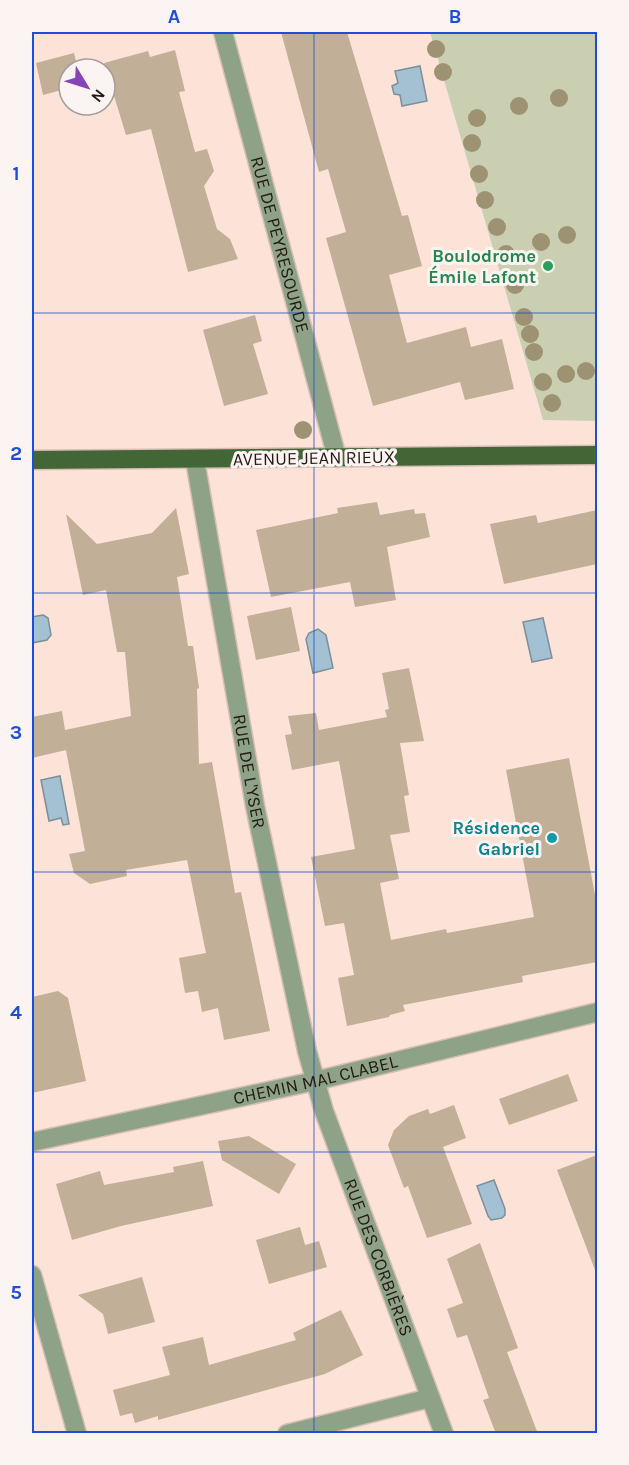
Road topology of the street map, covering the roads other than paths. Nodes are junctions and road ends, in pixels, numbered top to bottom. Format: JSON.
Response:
{"nodes":[{"id":1,"x":222,"y":32,"type":"edge"},
{"id":2,"x":597,"y":455,"type":"edge"},
{"id":3,"x":338,"y":458,"type":"junction"},
{"id":4,"x":32,"y":460,"type":"edge"},
{"id":5,"x":195,"y":460,"type":"junction"},
{"id":6,"x":597,"y":1012,"type":"edge"},
{"id":7,"x":315,"y":1081,"type":"junction"},
{"id":8,"x":32,"y":1142,"type":"edge"},
{"id":9,"x":32,"y":1275,"type":"edge"},
{"id":10,"x":430,"y":1398,"type":"junction"},
{"id":11,"x":77,"y":1434,"type":"edge"},
{"id":12,"x":287,"y":1434,"type":"edge"},
{"id":13,"x":444,"y":1434,"type":"edge"}],
"edges":[{"from":1,"to":3,"type":"street","name":"RUE DE PEYRESOURDE"},
{"from":2,"to":3,"type":"main road","name":"AVENUE JEAN RIEUX"},
{"from":3,"to":5,"type":"main road","name":"AVENUE JEAN RIEUX"},
{"from":4,"to":5,"type":"main road","name":"AVENUE JEAN RIEUX"},
{"from":5,"to":7,"type":"street","name":"RUE DE L'YSER"},
{"from":6,"to":7,"type":"street","name":"CHEMIN MAL CLABEL"},
{"from":7,"to":8,"type":"street","name":"CHEMIN MAL CLABEL"},
{"from":7,"to":10,"type":"street","name":"RUE DES CORBIÈRES"},
{"from":9,"to":11,"type":"street"},
{"from":10,"to":12,"type":"street"},
{"from":10,"to":13,"type":"street","name":"RUE DES CORBIÈRES"}]}
